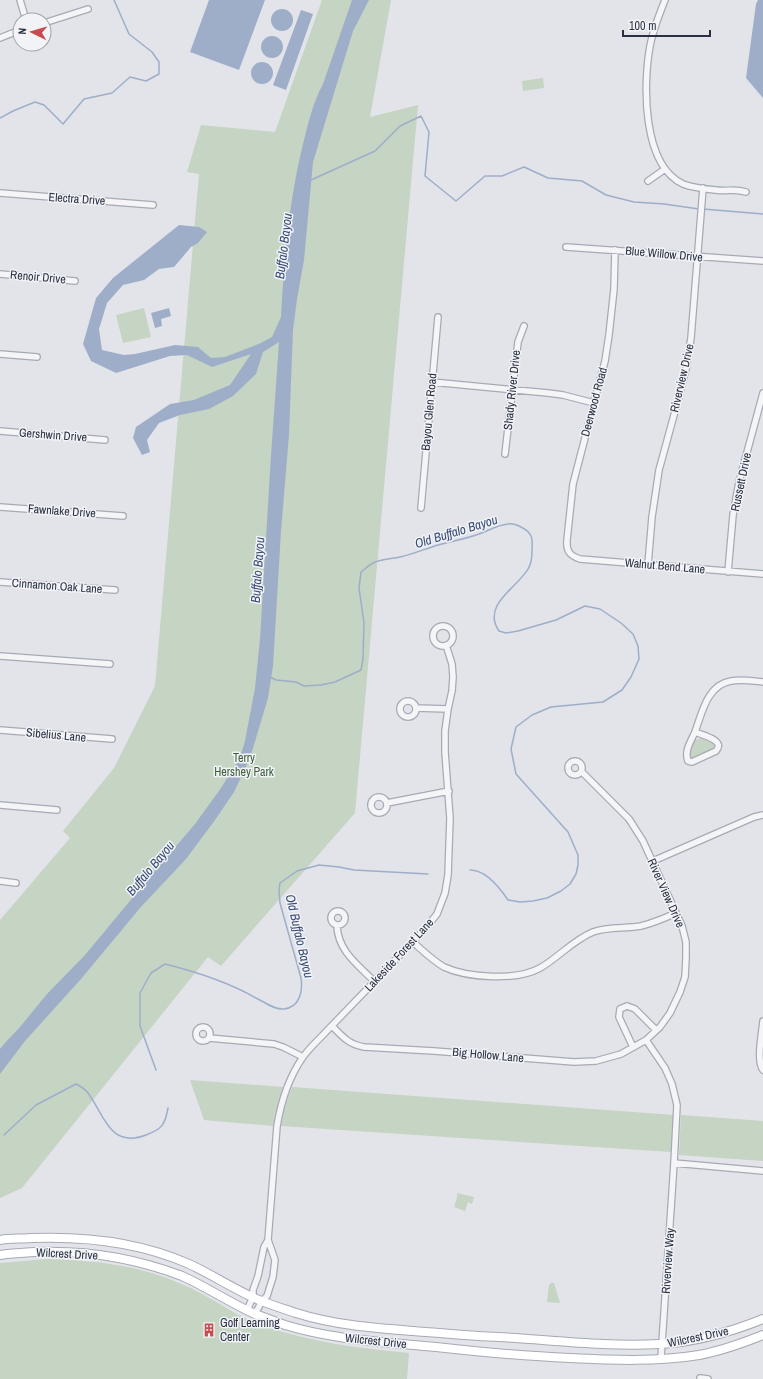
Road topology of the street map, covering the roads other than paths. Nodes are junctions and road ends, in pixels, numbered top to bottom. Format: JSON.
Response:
{"nodes":[{"id":1,"x":20,"y":0,"type":"edge"},
{"id":2,"x":665,"y":0,"type":"edge"},
{"id":3,"x":88,"y":9,"type":"dead end"},
{"id":4,"x":24,"y":12,"type":"edge"},
{"id":5,"x":52,"y":20,"type":"edge"},
{"id":6,"x":12,"y":33,"type":"edge"},
{"id":7,"x":0,"y":38,"type":"edge"},
{"id":8,"x":665,"y":169,"type":"junction"},
{"id":9,"x":648,"y":181,"type":"dead end"},
{"id":10,"x":703,"y":188,"type":"junction"},
{"id":11,"x":746,"y":192,"type":"dead end"},
{"id":12,"x":0,"y":193,"type":"edge"},
{"id":13,"x":153,"y":205,"type":"dead end"},
{"id":14,"x":566,"y":247,"type":"dead end"},
{"id":15,"x":616,"y":250,"type":"junction"},
{"id":16,"x":697,"y":256,"type":"junction"},
{"id":17,"x":763,"y":261,"type":"edge"},
{"id":18,"x":0,"y":274,"type":"edge"},
{"id":19,"x":75,"y":280,"type":"dead end"},
{"id":20,"x":438,"y":317,"type":"dead end"},
{"id":21,"x":524,"y":326,"type":"dead end"},
{"id":22,"x":0,"y":354,"type":"edge"},
{"id":23,"x":37,"y":357,"type":"dead end"},
{"id":24,"x":432,"y":382,"type":"junction"},
{"id":25,"x":512,"y":389,"type":"junction"},
{"id":26,"x":763,"y":393,"type":"edge"},
{"id":27,"x":594,"y":403,"type":"junction"},
{"id":28,"x":0,"y":431,"type":"edge"},
{"id":29,"x":106,"y":440,"type":"dead end"},
{"id":30,"x":505,"y":454,"type":"dead end"},
{"id":31,"x":0,"y":507,"type":"edge"},
{"id":32,"x":421,"y":508,"type":"dead end"},
{"id":33,"x":123,"y":516,"type":"dead end"},
{"id":34,"x":569,"y":553,"type":"joint"},
{"id":35,"x":648,"y":565,"type":"junction"},
{"id":36,"x":728,"y":572,"type":"junction"},
{"id":37,"x":763,"y":574,"type":"edge"},
{"id":38,"x":0,"y":582,"type":"edge"},
{"id":39,"x":115,"y":590,"type":"dead end"},
{"id":40,"x":446,"y":645,"type":"dead end"},
{"id":41,"x":0,"y":656,"type":"edge"},
{"id":42,"x":110,"y":664,"type":"dead end"},
{"id":43,"x":763,"y":682,"type":"edge"},
{"id":44,"x":416,"y":708,"type":"dead end"},
{"id":45,"x":448,"y":709,"type":"junction"},
{"id":46,"x":0,"y":730,"type":"edge"},
{"id":47,"x":695,"y":732,"type":"junction"},
{"id":48,"x":112,"y":739,"type":"dead end"},
{"id":49,"x":582,"y":772,"type":"dead end"},
{"id":50,"x":448,"y":791,"type":"junction"},
{"id":51,"x":387,"y":803,"type":"dead end"},
{"id":52,"x":0,"y":805,"type":"edge"},
{"id":53,"x":57,"y":810,"type":"dead end"},
{"id":54,"x":763,"y":815,"type":"edge"},
{"id":55,"x":653,"y":861,"type":"junction"},
{"id":56,"x":0,"y":881,"type":"edge"},
{"id":57,"x":16,"y":883,"type":"dead end"},
{"id":58,"x":676,"y":913,"type":"junction"},
{"id":59,"x":337,"y":926,"type":"dead end"},
{"id":60,"x":413,"y":942,"type":"junction"},
{"id":61,"x":375,"y":982,"type":"junction"},
{"id":62,"x":763,"y":1021,"type":"edge"},
{"id":63,"x":332,"y":1026,"type":"junction"},
{"id":64,"x":656,"y":1030,"type":"junction"},
{"id":65,"x":209,"y":1038,"type":"dead end"},
{"id":66,"x":646,"y":1040,"type":"junction"},
{"id":67,"x":633,"y":1048,"type":"junction"},
{"id":68,"x":303,"y":1057,"type":"junction"},
{"id":69,"x":763,"y":1070,"type":"edge"},
{"id":70,"x":674,"y":1163,"type":"junction"},
{"id":71,"x":763,"y":1171,"type":"edge"},
{"id":72,"x":0,"y":1240,"type":"edge"},
{"id":73,"x":268,"y":1240,"type":"junction"},
{"id":74,"x":0,"y":1255,"type":"edge"},
{"id":75,"x":253,"y":1297,"type":"junction"},
{"id":76,"x":262,"y":1301,"type":"junction"},
{"id":77,"x":247,"y":1310,"type":"junction"},
{"id":78,"x":255,"y":1314,"type":"junction"},
{"id":79,"x":763,"y":1319,"type":"edge"},
{"id":80,"x":763,"y":1335,"type":"edge"},
{"id":81,"x":662,"y":1344,"type":"junction"},
{"id":82,"x":661,"y":1358,"type":"junction"},
{"id":83,"x":700,"y":1378,"type":"edge"},
{"id":84,"x":708,"y":1379,"type":"edge"}],
"edges":[{"from":1,"to":4,"type":"street"},
{"from":2,"to":8,"type":"street"},
{"from":3,"to":5,"type":"street"},
{"from":6,"to":7,"type":"street"},
{"from":8,"to":9,"type":"street"},
{"from":8,"to":10,"type":"street"},
{"from":10,"to":11,"type":"street"},
{"from":10,"to":16,"type":"street","name":"Riverview Drive"},
{"from":12,"to":13,"type":"street","name":"Electra Drive"},
{"from":14,"to":15,"type":"street","name":"Blue Willow Drive"},
{"from":15,"to":16,"type":"street","name":"Blue Willow Drive"},
{"from":15,"to":27,"type":"street","name":"Deerwood Road"},
{"from":16,"to":17,"type":"street","name":"Blue Willow Drive"},
{"from":16,"to":35,"type":"street","name":"Riverview Drive"},
{"from":18,"to":19,"type":"street","name":"Renoir Drive"},
{"from":20,"to":24,"type":"street","name":"Bayou Glen Road"},
{"from":21,"to":25,"type":"street","name":"Shady River Drive"},
{"from":22,"to":23,"type":"street"},
{"from":24,"to":25,"type":"street"},
{"from":24,"to":32,"type":"street","name":"Bayou Glen Road"},
{"from":25,"to":27,"type":"street"},
{"from":25,"to":30,"type":"street","name":"Shady River Drive"},
{"from":26,"to":36,"type":"street","name":"Russett Drive"},
{"from":27,"to":34,"type":"street","name":"Deerwood Road"},
{"from":28,"to":29,"type":"street","name":"Gershwin Drive"},
{"from":31,"to":33,"type":"street","name":"Fawnlake Drive"},
{"from":34,"to":35,"type":"street","name":"Walnut Bend Lane"},
{"from":35,"to":36,"type":"street","name":"Walnut Bend Lane"},
{"from":36,"to":37,"type":"street","name":"Walnut Bend Lane"},
{"from":38,"to":39,"type":"street","name":"Cinnamon Oak Lane"},
{"from":40,"to":45,"type":"street","name":"Lakeside Forest Lane"},
{"from":41,"to":42,"type":"street"},
{"from":43,"to":47,"type":"street"},
{"from":44,"to":45,"type":"street"},
{"from":45,"to":50,"type":"street","name":"Lakeside Forest Lane"},
{"from":46,"to":48,"type":"street","name":"Sibelius Lane"},
{"from":47,"to":47,"type":"street"},
{"from":49,"to":55,"type":"street","name":"River View Drive"},
{"from":50,"to":51,"type":"street"},
{"from":50,"to":60,"type":"street","name":"Lakeside Forest Lane"},
{"from":52,"to":53,"type":"street"},
{"from":54,"to":55,"type":"street"},
{"from":55,"to":58,"type":"street","name":"River View Drive"},
{"from":56,"to":57,"type":"street"},
{"from":58,"to":60,"type":"street"},
{"from":58,"to":64,"type":"street","name":"River View Drive"},
{"from":59,"to":61,"type":"street"},
{"from":60,"to":61,"type":"street","name":"Lakeside Forest Lane"},
{"from":61,"to":63,"type":"street","name":"Lakeside Forest Lane"},
{"from":62,"to":69,"type":"street"},
{"from":63,"to":67,"type":"street","name":"Big Hollow Lane"},
{"from":63,"to":68,"type":"street","name":"Lakeside Forest Lane"},
{"from":64,"to":66,"type":"street","name":"River View Drive"},
{"from":64,"to":67,"type":"street"},
{"from":65,"to":68,"type":"street"},
{"from":66,"to":67,"type":"street","name":"Big Hollow Lane"},
{"from":66,"to":70,"type":"street"},
{"from":68,"to":73,"type":"street","name":"Lakeside Forest Lane"},
{"from":70,"to":71,"type":"street"},
{"from":70,"to":81,"type":"street","name":"Riverview Way"},
{"from":72,"to":75,"type":"main road","name":"Wilcrest Drive"},
{"from":73,"to":75,"type":"street","name":"Lakeside Forest Lane"},
{"from":73,"to":76,"type":"street","name":"Lakeside Forest Lane"},
{"from":74,"to":77,"type":"main road","name":"Wilcrest Drive"},
{"from":75,"to":76,"type":"main road","name":"Wilcrest Drive"},
{"from":75,"to":77,"type":"street","name":"Lakeside Forest Lane"},
{"from":76,"to":78,"type":"street","name":"Lakeside Forest Lane"},
{"from":76,"to":81,"type":"main road","name":"Wilcrest Drive"},
{"from":77,"to":78,"type":"main road","name":"Wilcrest Drive"},
{"from":78,"to":82,"type":"main road","name":"Wilcrest Drive"},
{"from":79,"to":81,"type":"main road","name":"Wilcrest Drive"},
{"from":80,"to":82,"type":"main road","name":"Wilcrest Drive"},
{"from":81,"to":82,"type":"street","name":"Riverview Way"},
{"from":83,"to":84,"type":"street"}]}
